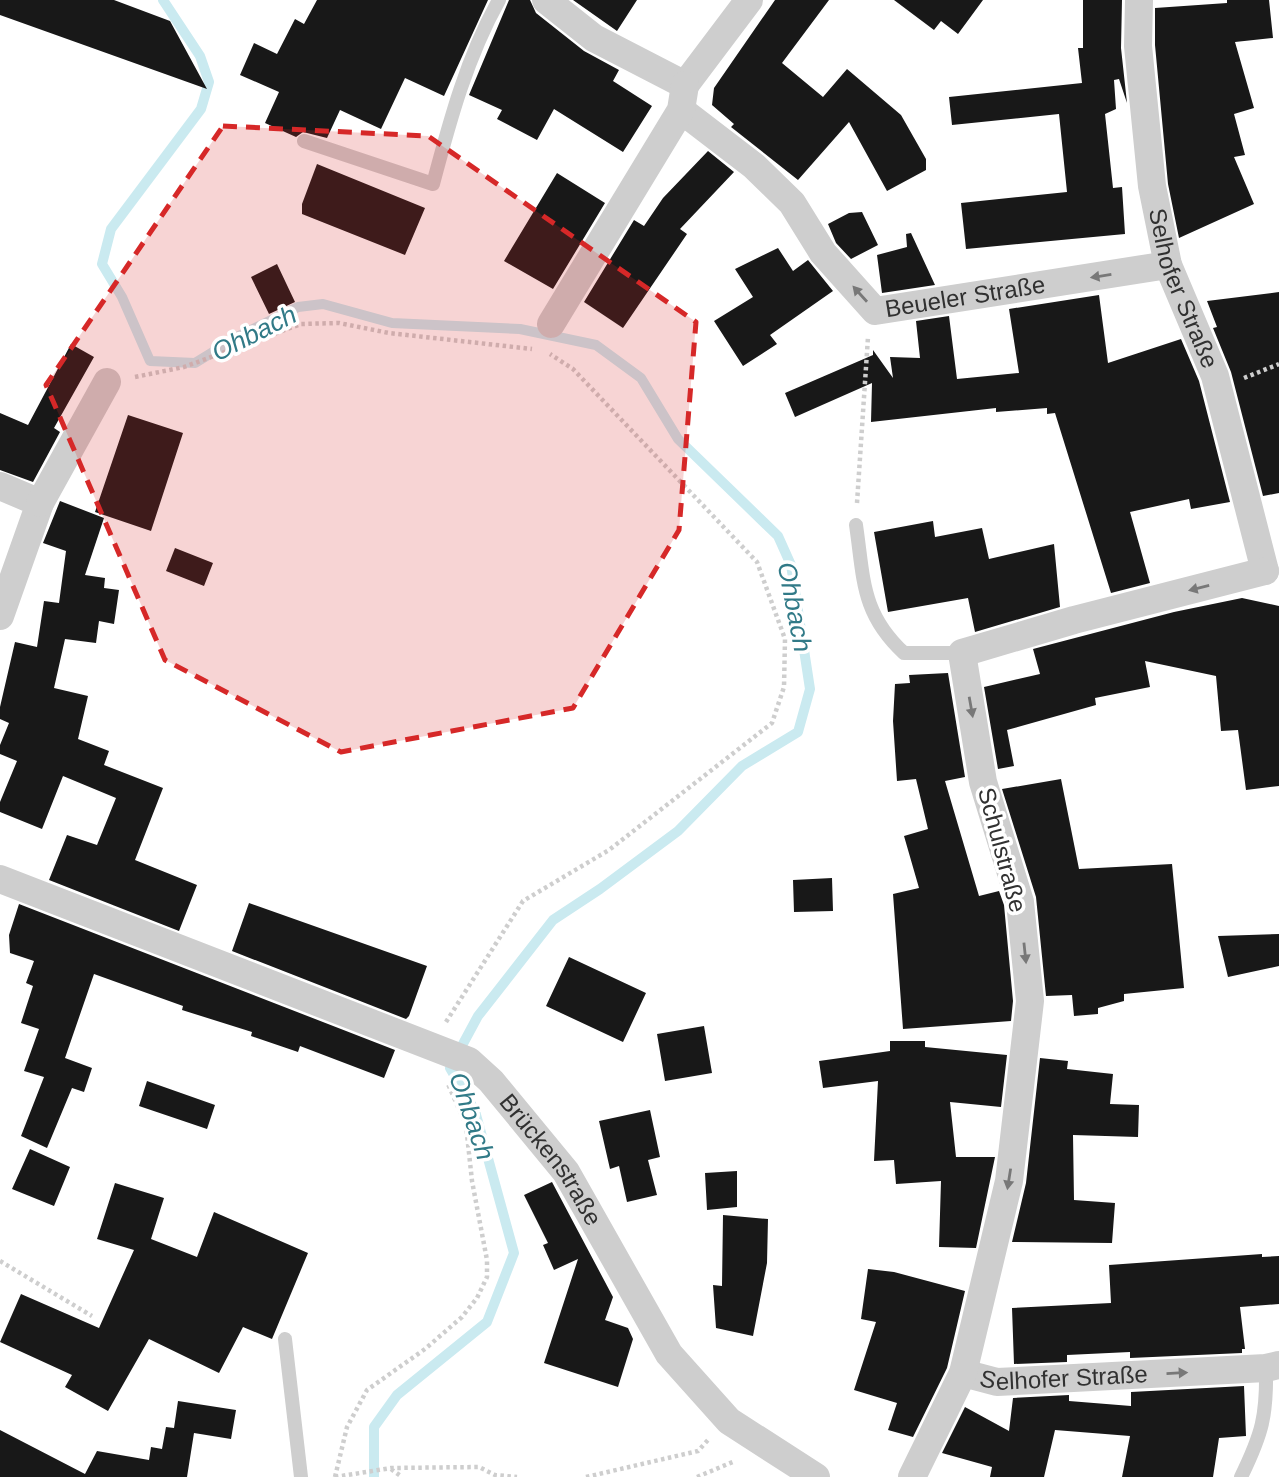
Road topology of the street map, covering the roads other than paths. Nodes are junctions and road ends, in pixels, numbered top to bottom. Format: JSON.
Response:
{"nodes":[{"id":1,"x":499,"y":0,"type":"edge"},
{"id":2,"x":546,"y":0,"type":"edge"},
{"id":3,"x":749,"y":0,"type":"edge"},
{"id":4,"x":1139,"y":0,"type":"edge"},
{"id":5,"x":683,"y":97,"type":"junction"},
{"id":6,"x":304,"y":141,"type":"dead end"},
{"id":7,"x":1168,"y":265,"type":"junction"},
{"id":8,"x":551,"y":324,"type":"dead end"},
{"id":9,"x":107,"y":382,"type":"road end"},
{"id":10,"x":0,"y":486,"type":"edge"},
{"id":11,"x":40,"y":503,"type":"junction"},
{"id":12,"x":856,"y":525,"type":"road end"},
{"id":13,"x":1272,"y":576,"type":"edge"},
{"id":14,"x":0,"y":617,"type":"edge"},
{"id":15,"x":961,"y":653,"type":"junction"},
{"id":16,"x":0,"y":880,"type":"edge"},
{"id":17,"x":285,"y":1339,"type":"dead end"},
{"id":18,"x":1273,"y":1367,"type":"edge"},
{"id":19,"x":963,"y":1373,"type":"junction"},
{"id":20,"x":301,"y":1477,"type":"edge"},
{"id":21,"x":816,"y":1477,"type":"edge"},
{"id":22,"x":912,"y":1477,"type":"edge"},
{"id":23,"x":1241,"y":1477,"type":"edge"}],
"edges":[{"from":1,"to":6,"type":"lane"},
{"from":2,"to":5,"type":"street","name":"Beueler Straße"},
{"from":3,"to":5,"type":"street"},
{"from":4,"to":7,"type":"street","name":"Selhofer Straße"},
{"from":7,"to":5,"type":"street","name":"Beueler Straße","one_way":true},
{"from":5,"to":8,"type":"street"},
{"from":7,"to":13,"type":"street","name":"Selhofer Straße"},
{"from":9,"to":11,"type":"street"},
{"from":10,"to":11,"type":"street"},
{"from":11,"to":14,"type":"street"},
{"from":12,"to":15,"type":"lane"},
{"from":13,"to":15,"type":"street","one_way":true},
{"from":15,"to":19,"type":"street","name":"Schulstraße","one_way":true},
{"from":16,"to":21,"type":"street","name":"Brückenstraße"},
{"from":17,"to":20,"type":"lane"},
{"from":19,"to":18,"type":"street","name":"Selhofer Straße","one_way":true},
{"from":18,"to":23,"type":"lane"},
{"from":19,"to":22,"type":"street","name":"Selhofer Straße"}]}
